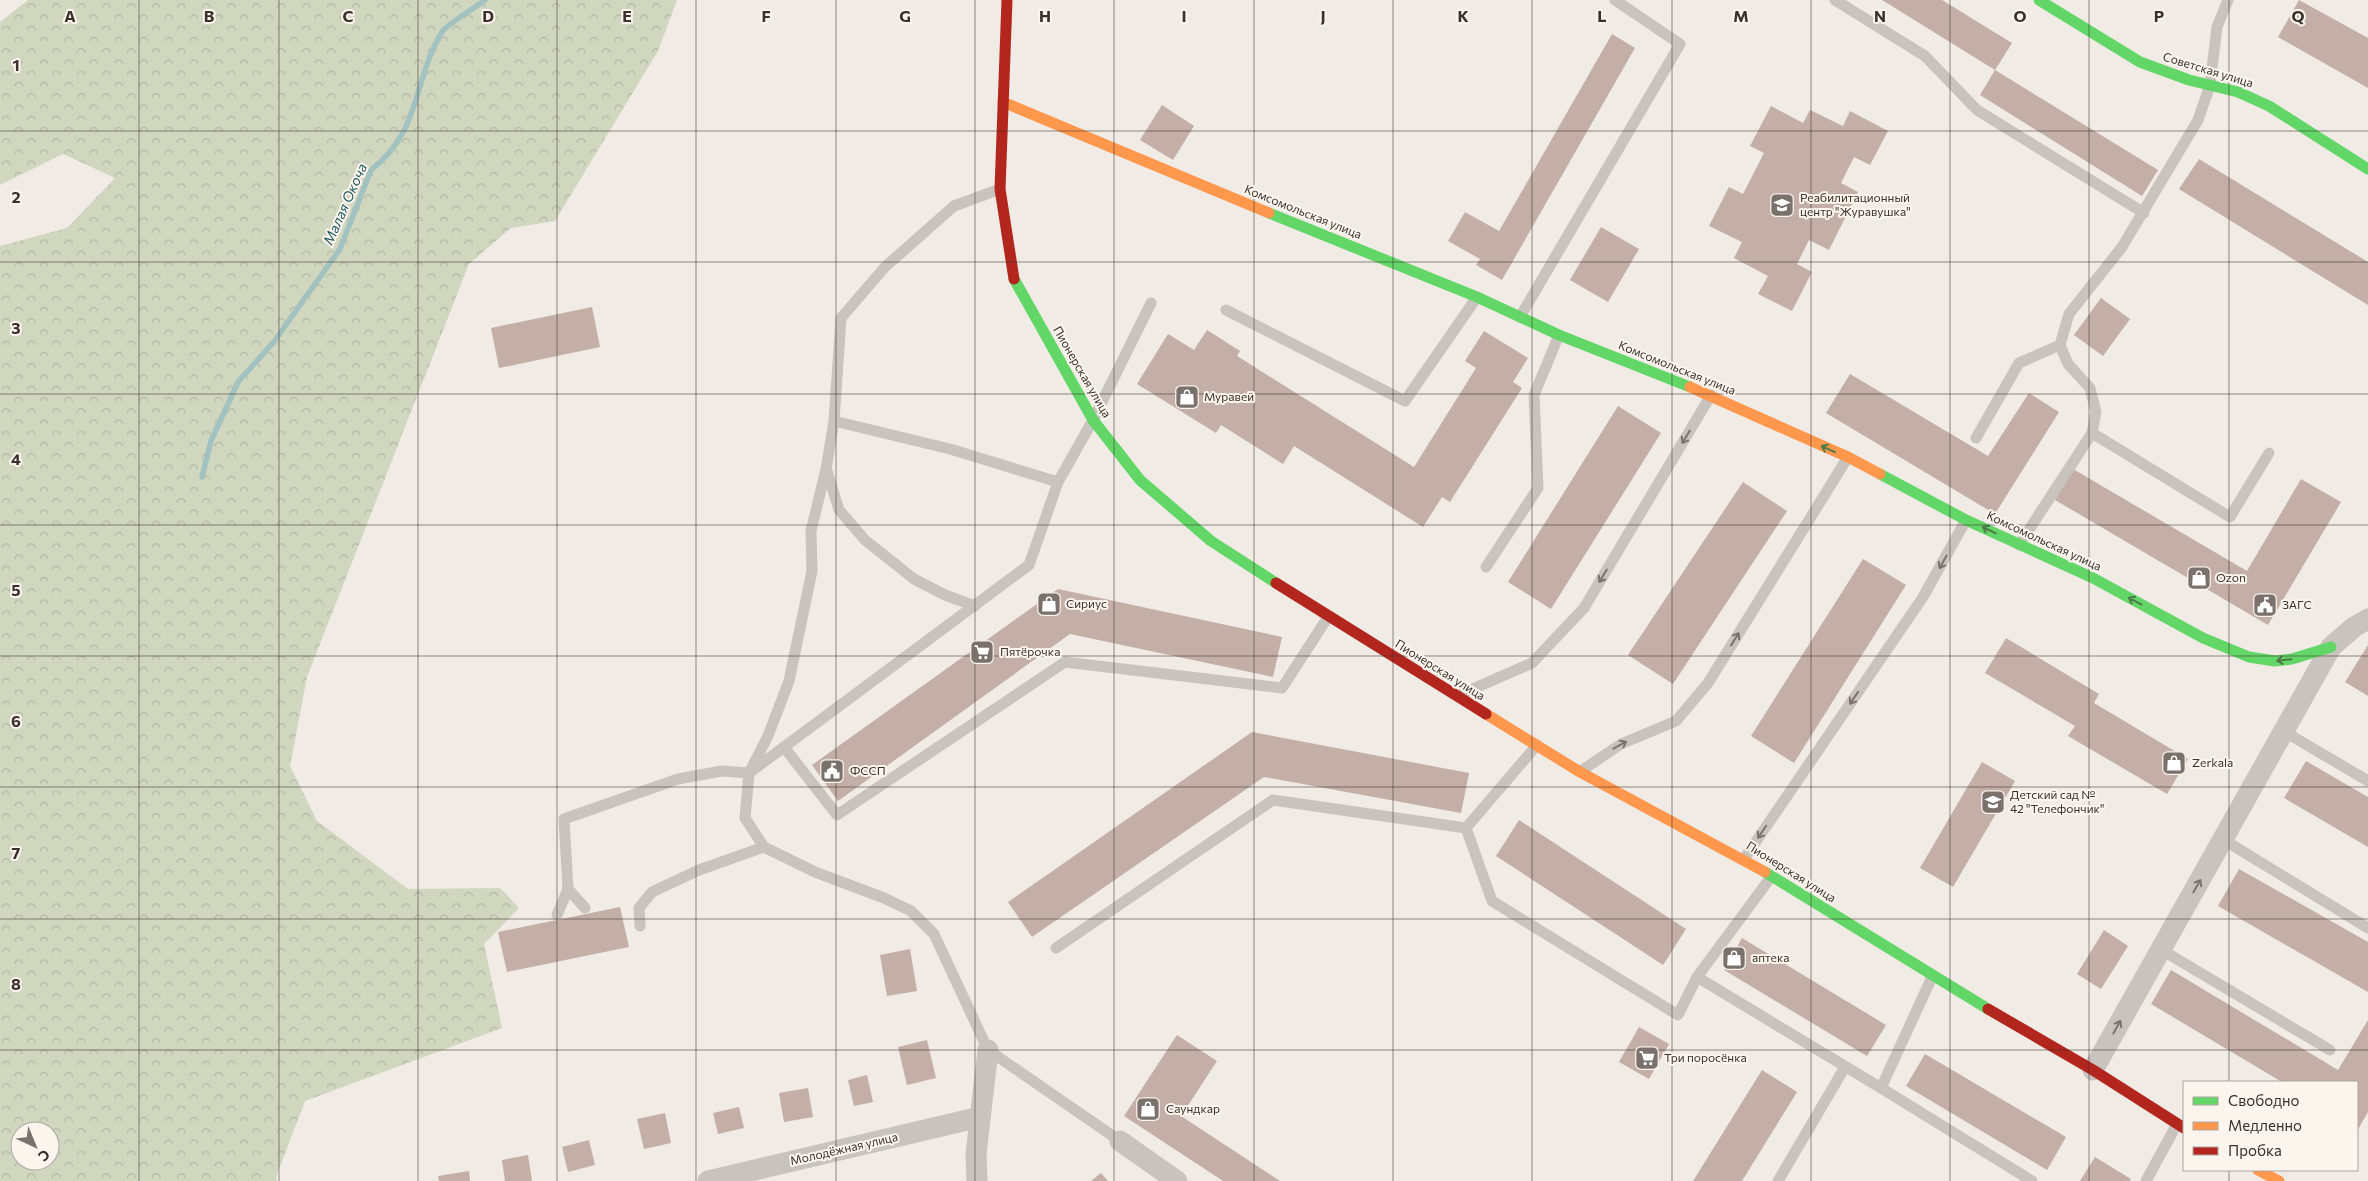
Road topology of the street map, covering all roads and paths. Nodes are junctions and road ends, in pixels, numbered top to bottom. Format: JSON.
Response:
{"nodes":[{"id":1,"x":1007,"y":0,"type":"edge"},
{"id":2,"x":1615,"y":0,"type":"edge"},
{"id":3,"x":1835,"y":0,"type":"edge"},
{"id":4,"x":2039,"y":0,"type":"edge"},
{"id":5,"x":2228,"y":0,"type":"edge"},
{"id":6,"x":2210,"y":85,"type":"junction"},
{"id":7,"x":1003,"y":102,"type":"junction"},
{"id":8,"x":2368,"y":169,"type":"edge"},
{"id":9,"x":1000,"y":189,"type":"junction"},
{"id":10,"x":2144,"y":213,"type":"junction"},
{"id":11,"x":1477,"y":297,"type":"junction"},
{"id":12,"x":1151,"y":303,"type":"dead end"},
{"id":13,"x":1226,"y":310,"type":"dead end"},
{"id":14,"x":1519,"y":318,"type":"junction"},
{"id":15,"x":1559,"y":335,"type":"junction"},
{"id":16,"x":2060,"y":344,"type":"junction"},
{"id":17,"x":1711,"y":395,"type":"junction"},
{"id":18,"x":1093,"y":420,"type":"junction"},
{"id":19,"x":834,"y":421,"type":"junction"},
{"id":20,"x":2092,"y":433,"type":"junction"},
{"id":21,"x":1976,"y":438,"type":"dead end"},
{"id":22,"x":2269,"y":453,"type":"dead end"},
{"id":23,"x":1848,"y":457,"type":"junction"},
{"id":24,"x":826,"y":469,"type":"junction"},
{"id":25,"x":1058,"y":482,"type":"junction"},
{"id":26,"x":1966,"y":520,"type":"junction"},
{"id":27,"x":2019,"y":545,"type":"junction"},
{"id":28,"x":1486,"y":567,"type":"dead end"},
{"id":29,"x":975,"y":606,"type":"junction"},
{"id":30,"x":1328,"y":617,"type":"junction"},
{"id":31,"x":2368,"y":619,"type":"edge"},
{"id":32,"x":2331,"y":647,"type":"junction"},
{"id":33,"x":1457,"y":696,"type":"junction"},
{"id":34,"x":2285,"y":732,"type":"junction"},
{"id":35,"x":1537,"y":745,"type":"junction"},
{"id":36,"x":784,"y":747,"type":"junction"},
{"id":37,"x":1580,"y":772,"type":"junction"},
{"id":38,"x":749,"y":773,"type":"junction"},
{"id":39,"x":2368,"y":781,"type":"edge"},
{"id":40,"x":1466,"y":828,"type":"junction"},
{"id":41,"x":2224,"y":840,"type":"junction"},
{"id":42,"x":764,"y":847,"type":"junction"},
{"id":43,"x":1744,"y":858,"type":"junction"},
{"id":44,"x":1771,"y":877,"type":"junction"},
{"id":45,"x":568,"y":889,"type":"junction"},
{"id":46,"x":586,"y":908,"type":"dead end"},
{"id":47,"x":557,"y":915,"type":"dead end"},
{"id":48,"x":640,"y":926,"type":"dead end"},
{"id":49,"x":2368,"y":928,"type":"edge"},
{"id":50,"x":1056,"y":948,"type":"dead end"},
{"id":51,"x":2160,"y":949,"type":"junction"},
{"id":52,"x":1932,"y":976,"type":"junction"},
{"id":53,"x":1697,"y":977,"type":"junction"},
{"id":54,"x":988,"y":1050,"type":"junction"},
{"id":55,"x":2330,"y":1050,"type":"dead end"},
{"id":56,"x":1845,"y":1067,"type":"junction"},
{"id":57,"x":2093,"y":1070,"type":"junction"},
{"id":58,"x":1881,"y":1088,"type":"junction"},
{"id":59,"x":980,"y":1117,"type":"junction"},
{"id":60,"x":2181,"y":1126,"type":"edge"},
{"id":61,"x":1120,"y":1141,"type":"joint"},
{"id":62,"x":2260,"y":1171,"type":"edge"},
{"id":63,"x":708,"y":1181,"type":"edge"},
{"id":64,"x":976,"y":1181,"type":"edge"},
{"id":65,"x":1178,"y":1181,"type":"edge"},
{"id":66,"x":1778,"y":1181,"type":"edge"},
{"id":67,"x":2032,"y":1181,"type":"edge"},
{"id":68,"x":2146,"y":1181,"type":"edge"},
{"id":69,"x":2279,"y":1181,"type":"edge"}],
"edges":[{"from":1,"to":7,"type":"street","name":"Пионерская улица"},
{"from":2,"to":14,"type":"lane"},
{"from":3,"to":10,"type":"lane"},
{"from":4,"to":6,"type":"street","name":"Советская улица"},
{"from":5,"to":6,"type":"lane"},
{"from":6,"to":8,"type":"street","name":"Советская улица"},
{"from":6,"to":10,"type":"lane"},
{"from":7,"to":9,"type":"street","name":"Пионерская улица"},
{"from":7,"to":11,"type":"street","name":"Комсомольская улица"},
{"from":9,"to":18,"type":"street","name":"Пионерская улица"},
{"from":9,"to":19,"type":"lane"},
{"from":10,"to":16,"type":"lane"},
{"from":11,"to":13,"type":"lane"},
{"from":11,"to":14,"type":"street","name":"Комсомольская улица"},
{"from":12,"to":18,"type":"lane"},
{"from":14,"to":15,"type":"street","name":"Комсомольская улица"},
{"from":15,"to":17,"type":"street","name":"Комсомольская улица"},
{"from":15,"to":28,"type":"lane"},
{"from":16,"to":20,"type":"lane"},
{"from":16,"to":21,"type":"lane"},
{"from":23,"to":17,"type":"street","name":"Комсомольская улица","one_way":true},
{"from":17,"to":33,"type":"lane","one_way":true},
{"from":18,"to":25,"type":"lane"},
{"from":18,"to":30,"type":"street","name":"Пионерская улица"},
{"from":19,"to":24,"type":"lane"},
{"from":19,"to":25,"type":"lane"},
{"from":20,"to":22,"type":"lane"},
{"from":20,"to":27,"type":"lane"},
{"from":23,"to":26,"type":"street","name":"Комсомольская улица"},
{"from":37,"to":23,"type":"lane","one_way":true},
{"from":24,"to":29,"type":"lane"},
{"from":24,"to":38,"type":"lane"},
{"from":25,"to":29,"type":"lane"},
{"from":27,"to":26,"type":"street","name":"Комсомольская улица","one_way":true},
{"from":26,"to":43,"type":"lane","one_way":true},
{"from":32,"to":27,"type":"street","name":"Комсомольская улица","one_way":true},
{"from":29,"to":36,"type":"lane"},
{"from":30,"to":33,"type":"street","name":"Пионерская улица"},
{"from":30,"to":36,"type":"lane"},
{"from":31,"to":32,"type":"street"},
{"from":32,"to":34,"type":"street"},
{"from":33,"to":35,"type":"street","name":"Пионерская улица"},
{"from":34,"to":39,"type":"lane"},
{"from":34,"to":41,"type":"street"},
{"from":35,"to":37,"type":"street","name":"Пионерская улица"},
{"from":35,"to":40,"type":"lane"},
{"from":36,"to":38,"type":"lane"},
{"from":37,"to":43,"type":"street","name":"Пионерская улица"},
{"from":38,"to":42,"type":"lane"},
{"from":38,"to":45,"type":"lane"},
{"from":40,"to":50,"type":"lane"},
{"from":40,"to":53,"type":"lane"},
{"from":41,"to":49,"type":"lane"},
{"from":51,"to":41,"type":"street","one_way":true},
{"from":42,"to":48,"type":"lane"},
{"from":42,"to":54,"type":"lane"},
{"from":43,"to":44,"type":"street","name":"Пионерская улица"},
{"from":44,"to":52,"type":"street","name":"Пионерская улица"},
{"from":44,"to":53,"type":"lane"},
{"from":45,"to":46,"type":"lane"},
{"from":45,"to":47,"type":"lane"},
{"from":51,"to":55,"type":"lane"},
{"from":57,"to":51,"type":"street","one_way":true},
{"from":52,"to":57,"type":"street","name":"Пионерская улица"},
{"from":52,"to":58,"type":"lane"},
{"from":53,"to":56,"type":"lane"},
{"from":54,"to":59,"type":"street"},
{"from":54,"to":61,"type":"lane"},
{"from":56,"to":58,"type":"lane"},
{"from":56,"to":66,"type":"lane"},
{"from":57,"to":60,"type":"street","name":"Пионерская улица"},
{"from":58,"to":67,"type":"lane"},
{"from":59,"to":63,"type":"street","name":"Молодёжная улица"},
{"from":59,"to":64,"type":"street"},
{"from":60,"to":68,"type":"lane"},
{"from":61,"to":65,"type":"street"},
{"from":62,"to":69,"type":"street"}]}
